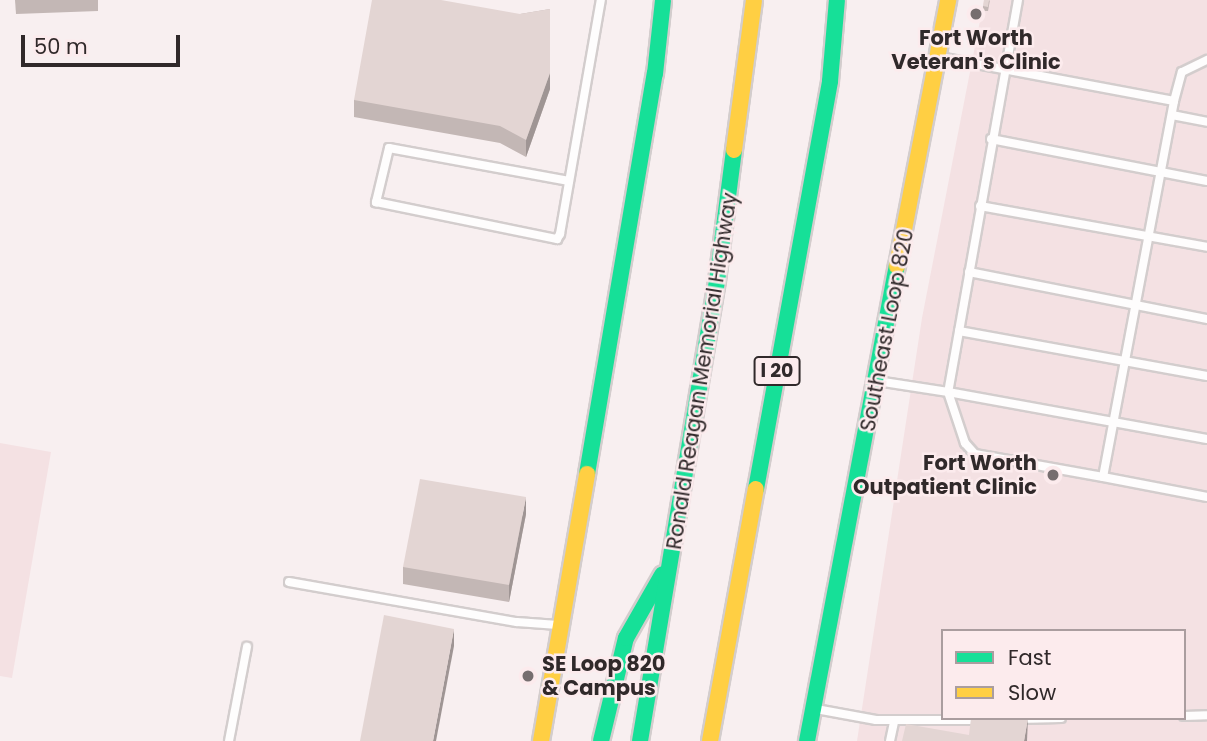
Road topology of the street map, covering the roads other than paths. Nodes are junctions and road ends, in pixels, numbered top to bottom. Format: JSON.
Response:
{"nodes":[{"id":1,"x":601,"y":0,"type":"edge"},
{"id":2,"x":663,"y":0,"type":"edge"},
{"id":3,"x":754,"y":0,"type":"edge"},
{"id":4,"x":837,"y":0,"type":"edge"},
{"id":5,"x":948,"y":0,"type":"edge"},
{"id":6,"x":1018,"y":0,"type":"edge"},
{"id":7,"x":939,"y":57,"type":"junction"},
{"id":8,"x":1207,"y":60,"type":"edge"},
{"id":9,"x":1003,"y":69,"type":"junction"},
{"id":10,"x":1174,"y":101,"type":"junction"},
{"id":11,"x":1172,"y":115,"type":"junction"},
{"id":12,"x":1207,"y":122,"type":"edge"},
{"id":13,"x":991,"y":139,"type":"junction"},
{"id":14,"x":1161,"y":173,"type":"junction"},
{"id":15,"x":569,"y":181,"type":"junction"},
{"id":16,"x":1207,"y":181,"type":"edge"},
{"id":17,"x":979,"y":206,"type":"junction"},
{"id":18,"x":1149,"y":236,"type":"junction"},
{"id":19,"x":1207,"y":247,"type":"edge"},
{"id":20,"x":969,"y":272,"type":"junction"},
{"id":21,"x":1135,"y":307,"type":"junction"},
{"id":22,"x":1207,"y":319,"type":"edge"},
{"id":23,"x":959,"y":331,"type":"junction"},
{"id":24,"x":1125,"y":359,"type":"junction"},
{"id":25,"x":1207,"y":376,"type":"edge"},
{"id":26,"x":877,"y":382,"type":"junction"},
{"id":27,"x":948,"y":392,"type":"junction"},
{"id":28,"x":1114,"y":421,"type":"junction"},
{"id":29,"x":1207,"y":439,"type":"edge"},
{"id":30,"x":1103,"y":477,"type":"junction"},
{"id":31,"x":1207,"y":496,"type":"edge"},
{"id":32,"x":672,"y":557,"type":"junction"},
{"id":33,"x":289,"y":582,"type":"dead end"},
{"id":34,"x":561,"y":625,"type":"junction"},
{"id":35,"x":247,"y":647,"type":"dead end"},
{"id":36,"x":813,"y":708,"type":"junction"},
{"id":37,"x":1207,"y":715,"type":"edge"},
{"id":38,"x":1186,"y":716,"type":"edge"},
{"id":39,"x":991,"y":720,"type":"edge"},
{"id":40,"x":894,"y":722,"type":"junction"},
{"id":41,"x":229,"y":741,"type":"edge"},
{"id":42,"x":541,"y":741,"type":"edge"},
{"id":43,"x":601,"y":741,"type":"edge"},
{"id":44,"x":639,"y":741,"type":"edge"},
{"id":45,"x":710,"y":741,"type":"edge"},
{"id":46,"x":807,"y":741,"type":"edge"},
{"id":47,"x":890,"y":741,"type":"edge"}],
"edges":[{"from":1,"to":15,"type":"lane"},
{"from":2,"to":34,"type":"main road"},
{"from":3,"to":32,"type":"main road","name":"Ronald Reagan Memorial Highway"},
{"from":4,"to":45,"type":"main road","number":"I 20"},
{"from":5,"to":7,"type":"main road","name":"Southeast Loop 820"},
{"from":6,"to":9,"type":"lane"},
{"from":7,"to":9,"type":"lane"},
{"from":7,"to":26,"type":"main road","name":"Southeast Loop 820"},
{"from":8,"to":10,"type":"lane"},
{"from":9,"to":10,"type":"lane"},
{"from":9,"to":13,"type":"lane"},
{"from":10,"to":11,"type":"lane"},
{"from":11,"to":12,"type":"lane"},
{"from":11,"to":14,"type":"lane"},
{"from":13,"to":14,"type":"lane"},
{"from":13,"to":17,"type":"lane"},
{"from":14,"to":16,"type":"lane"},
{"from":14,"to":18,"type":"lane"},
{"from":15,"to":15,"type":"lane"},
{"from":17,"to":18,"type":"lane"},
{"from":17,"to":20,"type":"lane"},
{"from":18,"to":19,"type":"lane"},
{"from":18,"to":21,"type":"lane"},
{"from":20,"to":21,"type":"lane"},
{"from":20,"to":23,"type":"lane"},
{"from":21,"to":22,"type":"lane"},
{"from":21,"to":24,"type":"lane"},
{"from":23,"to":24,"type":"lane"},
{"from":23,"to":27,"type":"lane"},
{"from":24,"to":25,"type":"lane"},
{"from":24,"to":28,"type":"lane"},
{"from":26,"to":27,"type":"lane"},
{"from":26,"to":36,"type":"main road","name":"Southeast Loop 820"},
{"from":27,"to":28,"type":"lane"},
{"from":27,"to":30,"type":"lane"},
{"from":28,"to":29,"type":"lane"},
{"from":28,"to":30,"type":"lane"},
{"from":30,"to":31,"type":"lane"},
{"from":32,"to":43,"type":"main road"},
{"from":32,"to":44,"type":"main road","name":"Ronald Reagan Memorial Highway"},
{"from":33,"to":34,"type":"lane"},
{"from":34,"to":42,"type":"main road"},
{"from":35,"to":41,"type":"lane"},
{"from":36,"to":40,"type":"lane"},
{"from":36,"to":46,"type":"main road","name":"Southeast Loop 820"},
{"from":37,"to":38,"type":"lane"},
{"from":39,"to":40,"type":"lane"},
{"from":40,"to":47,"type":"lane"}]}
